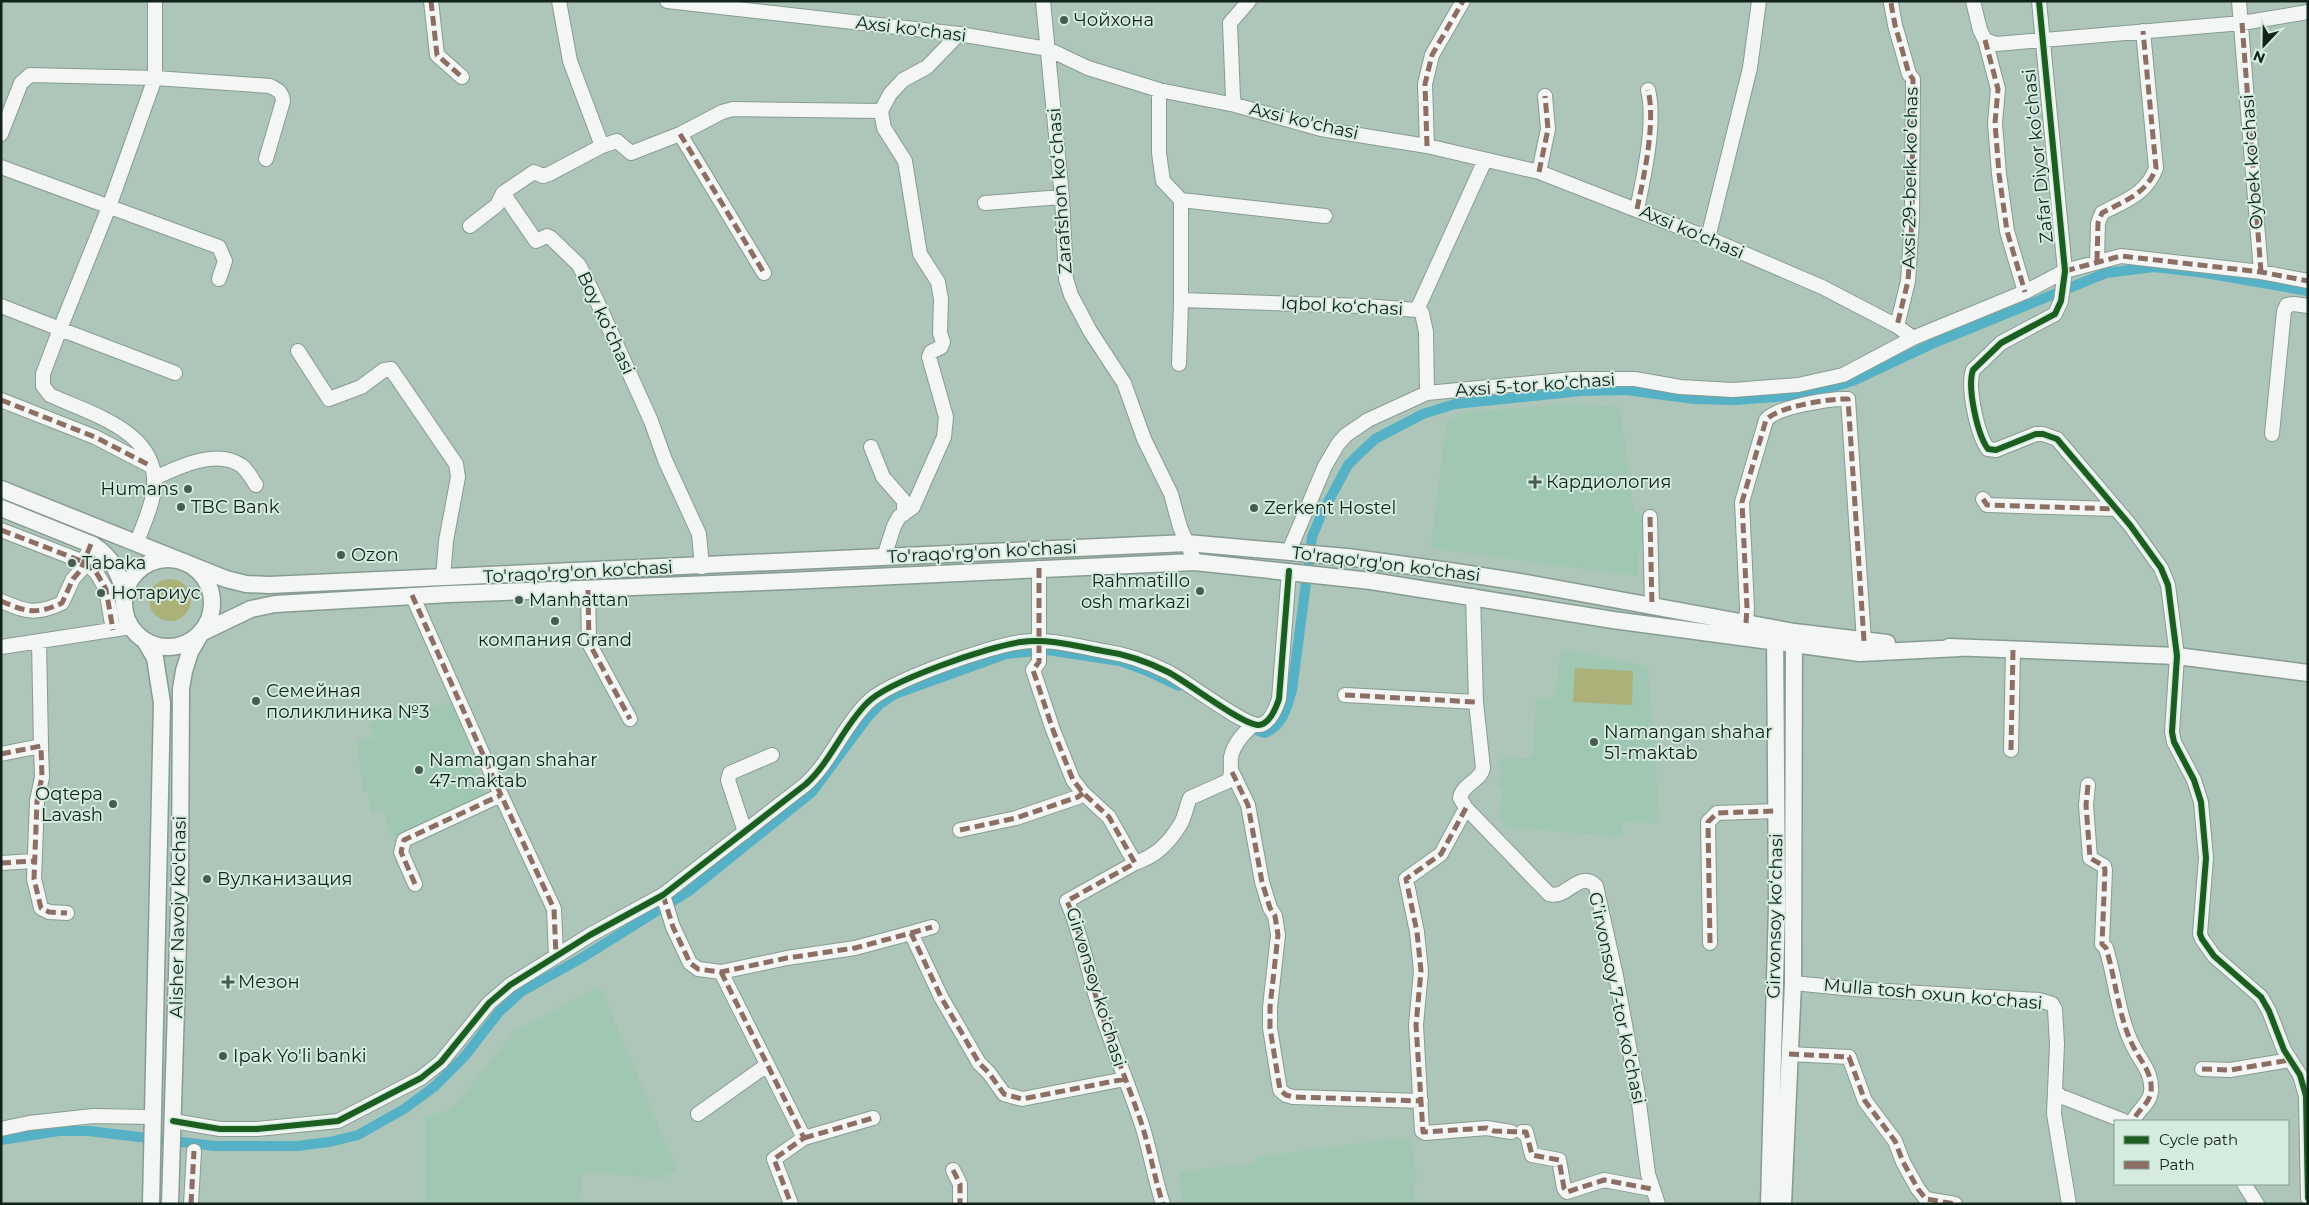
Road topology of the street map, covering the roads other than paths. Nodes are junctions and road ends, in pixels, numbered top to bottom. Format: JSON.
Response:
{"nodes":[{"id":1,"x":155,"y":1,"type":"edge"},
{"id":2,"x":432,"y":1,"type":"edge"},
{"id":3,"x":559,"y":1,"type":"edge"},
{"id":4,"x":667,"y":1,"type":"edge"},
{"id":5,"x":1043,"y":1,"type":"edge"},
{"id":6,"x":1249,"y":1,"type":"edge"},
{"id":7,"x":1463,"y":1,"type":"edge"},
{"id":8,"x":1759,"y":1,"type":"edge"},
{"id":9,"x":1973,"y":1,"type":"edge"},
{"id":10,"x":2039,"y":1,"type":"edge"},
{"id":11,"x":2239,"y":1,"type":"edge"},
{"id":12,"x":1891,"y":3,"type":"dead end"},
{"id":13,"x":2308,"y":12,"type":"edge"},
{"id":14,"x":2242,"y":23,"type":"junction"},
{"id":15,"x":2143,"y":30,"type":"junction"},
{"id":16,"x":959,"y":34,"type":"junction"},
{"id":17,"x":2042,"y":38,"type":"junction"},
{"id":18,"x":1985,"y":40,"type":"junction"},
{"id":19,"x":1048,"y":49,"type":"junction"},
{"id":20,"x":462,"y":77,"type":"dead end"},
{"id":21,"x":154,"y":78,"type":"junction"},
{"id":22,"x":1159,"y":90,"type":"junction"},
{"id":23,"x":1648,"y":90,"type":"dead end"},
{"id":24,"x":1546,"y":96,"type":"dead end"},
{"id":25,"x":1235,"y":105,"type":"junction"},
{"id":26,"x":881,"y":111,"type":"junction"},
{"id":27,"x":1,"y":134,"type":"edge"},
{"id":28,"x":680,"y":134,"type":"junction"},
{"id":29,"x":602,"y":146,"type":"junction"},
{"id":30,"x":1427,"y":146,"type":"junction"},
{"id":31,"x":266,"y":159,"type":"dead end"},
{"id":32,"x":1485,"y":160,"type":"junction"},
{"id":33,"x":1,"y":167,"type":"edge"},
{"id":34,"x":1539,"y":172,"type":"junction"},
{"id":35,"x":503,"y":194,"type":"junction"},
{"id":36,"x":1062,"y":197,"type":"junction"},
{"id":37,"x":1180,"y":200,"type":"junction"},
{"id":38,"x":985,"y":203,"type":"dead end"},
{"id":39,"x":109,"y":207,"type":"junction"},
{"id":40,"x":1637,"y":209,"type":"junction"},
{"id":41,"x":1325,"y":216,"type":"dead end"},
{"id":42,"x":470,"y":226,"type":"dead end"},
{"id":43,"x":1708,"y":238,"type":"junction"},
{"id":44,"x":2096,"y":261,"type":"junction"},
{"id":45,"x":2261,"y":272,"type":"junction"},
{"id":46,"x":764,"y":273,"type":"dead end"},
{"id":47,"x":2064,"y":274,"type":"junction"},
{"id":48,"x":219,"y":280,"type":"dead end"},
{"id":49,"x":2308,"y":281,"type":"edge"},
{"id":50,"x":2025,"y":292,"type":"junction"},
{"id":51,"x":1181,"y":300,"type":"junction"},
{"id":52,"x":1,"y":306,"type":"edge"},
{"id":53,"x":2308,"y":306,"type":"edge"},
{"id":54,"x":1417,"y":310,"type":"junction"},
{"id":55,"x":1897,"y":326,"type":"junction"},
{"id":56,"x":60,"y":329,"type":"junction"},
{"id":57,"x":1913,"y":338,"type":"junction"},
{"id":58,"x":298,"y":351,"type":"dead end"},
{"id":59,"x":1179,"y":364,"type":"dead end"},
{"id":60,"x":175,"y":373,"type":"dead end"},
{"id":61,"x":1428,"y":393,"type":"junction"},
{"id":62,"x":1,"y":400,"type":"edge"},
{"id":63,"x":2272,"y":434,"type":"dead end"},
{"id":64,"x":871,"y":448,"type":"dead end"},
{"id":65,"x":153,"y":472,"type":"junction"},
{"id":66,"x":256,"y":485,"type":"dead end"},
{"id":67,"x":1,"y":489,"type":"edge"},
{"id":68,"x":1983,"y":499,"type":"dead end"},
{"id":69,"x":1,"y":508,"type":"edge"},
{"id":70,"x":2116,"y":509,"type":"junction"},
{"id":71,"x":904,"y":514,"type":"junction"},
{"id":72,"x":1650,"y":517,"type":"dead end"},
{"id":73,"x":1,"y":530,"type":"edge"},
{"id":74,"x":137,"y":542,"type":"junction"},
{"id":75,"x":1187,"y":543,"type":"junction"},
{"id":76,"x":91,"y":544,"type":"junction"},
{"id":77,"x":1290,"y":551,"type":"junction"},
{"id":78,"x":884,"y":557,"type":"junction"},
{"id":79,"x":84,"y":562,"type":"junction"},
{"id":80,"x":1195,"y":562,"type":"junction"},
{"id":81,"x":187,"y":563,"type":"junction"},
{"id":82,"x":702,"y":567,"type":"junction"},
{"id":83,"x":1039,"y":568,"type":"junction"},
{"id":84,"x":1289,"y":571,"type":"junction"},
{"id":85,"x":443,"y":578,"type":"junction"},
{"id":86,"x":588,"y":590,"type":"junction"},
{"id":87,"x":125,"y":595,"type":"junction"},
{"id":88,"x":412,"y":595,"type":"junction"},
{"id":89,"x":1473,"y":596,"type":"junction"},
{"id":90,"x":1,"y":601,"type":"edge"},
{"id":91,"x":1652,"y":606,"type":"junction"},
{"id":92,"x":1746,"y":623,"type":"junction"},
{"id":93,"x":131,"y":627,"type":"junction"},
{"id":94,"x":114,"y":630,"type":"junction"},
{"id":95,"x":201,"y":634,"type":"junction"},
{"id":96,"x":1775,"y":636,"type":"junction"},
{"id":97,"x":1794,"y":639,"type":"junction"},
{"id":98,"x":39,"y":641,"type":"junction"},
{"id":99,"x":146,"y":641,"type":"junction"},
{"id":100,"x":1864,"y":641,"type":"junction"},
{"id":101,"x":1039,"y":646,"type":"junction"},
{"id":102,"x":1,"y":647,"type":"edge"},
{"id":103,"x":1960,"y":648,"type":"junction"},
{"id":104,"x":2013,"y":650,"type":"junction"},
{"id":105,"x":2177,"y":656,"type":"junction"},
{"id":106,"x":2308,"y":673,"type":"edge"},
{"id":107,"x":1345,"y":695,"type":"dead end"},
{"id":108,"x":1476,"y":702,"type":"junction"},
{"id":109,"x":630,"y":719,"type":"dead end"},
{"id":110,"x":1254,"y":724,"type":"junction"},
{"id":111,"x":41,"y":746,"type":"junction"},
{"id":112,"x":2011,"y":750,"type":"dead end"},
{"id":113,"x":1,"y":754,"type":"edge"},
{"id":114,"x":772,"y":755,"type":"dead end"},
{"id":115,"x":1232,"y":772,"type":"junction"},
{"id":116,"x":2088,"y":785,"type":"dead end"},
{"id":117,"x":1083,"y":793,"type":"junction"},
{"id":118,"x":501,"y":795,"type":"junction"},
{"id":119,"x":1466,"y":808,"type":"junction"},
{"id":120,"x":1776,"y":810,"type":"junction"},
{"id":121,"x":960,"y":830,"type":"dead end"},
{"id":122,"x":745,"y":832,"type":"junction"},
{"id":123,"x":34,"y":861,"type":"junction"},
{"id":124,"x":1,"y":863,"type":"edge"},
{"id":125,"x":1135,"y":863,"type":"junction"},
{"id":126,"x":415,"y":884,"type":"dead end"},
{"id":127,"x":663,"y":897,"type":"junction"},
{"id":128,"x":66,"y":913,"type":"dead end"},
{"id":129,"x":932,"y":927,"type":"dead end"},
{"id":130,"x":911,"y":933,"type":"junction"},
{"id":131,"x":1710,"y":943,"type":"dead end"},
{"id":132,"x":556,"y":956,"type":"junction"},
{"id":133,"x":721,"y":972,"type":"junction"},
{"id":134,"x":1793,"y":982,"type":"junction"},
{"id":135,"x":1789,"y":1054,"type":"junction"},
{"id":136,"x":2290,"y":1060,"type":"junction"},
{"id":137,"x":768,"y":1065,"type":"junction"},
{"id":138,"x":2202,"y":1070,"type":"dead end"},
{"id":139,"x":1125,"y":1079,"type":"junction"},
{"id":140,"x":2056,"y":1092,"type":"junction"},
{"id":141,"x":1421,"y":1101,"type":"junction"},
{"id":142,"x":698,"y":1114,"type":"dead end"},
{"id":143,"x":873,"y":1118,"type":"dead end"},
{"id":144,"x":153,"y":1120,"type":"junction"},
{"id":145,"x":2121,"y":1120,"type":"edge"},
{"id":146,"x":2134,"y":1120,"type":"edge"},
{"id":147,"x":172,"y":1124,"type":"junction"},
{"id":148,"x":1,"y":1129,"type":"edge"},
{"id":149,"x":804,"y":1138,"type":"junction"},
{"id":150,"x":194,"y":1151,"type":"dead end"},
{"id":151,"x":953,"y":1170,"type":"dead end"},
{"id":152,"x":2245,"y":1185,"type":"edge"},
{"id":153,"x":1652,"y":1188,"type":"junction"},
{"id":154,"x":2308,"y":1198,"type":"edge"},
{"id":155,"x":151,"y":1204,"type":"edge"},
{"id":156,"x":170,"y":1204,"type":"edge"},
{"id":157,"x":191,"y":1204,"type":"edge"},
{"id":158,"x":791,"y":1204,"type":"edge"},
{"id":159,"x":960,"y":1204,"type":"edge"},
{"id":160,"x":1163,"y":1204,"type":"edge"},
{"id":161,"x":1658,"y":1204,"type":"edge"},
{"id":162,"x":1769,"y":1204,"type":"edge"},
{"id":163,"x":1783,"y":1204,"type":"edge"},
{"id":164,"x":1955,"y":1204,"type":"edge"},
{"id":165,"x":2069,"y":1204,"type":"edge"},
{"id":166,"x":2258,"y":1204,"type":"edge"}],
"edges":[{"from":1,"to":21,"type":"street"},
{"from":2,"to":20,"type":"street"},
{"from":3,"to":29,"type":"street"},
{"from":4,"to":16,"type":"street","name":"Axsi ko'chasi"},
{"from":5,"to":19,"type":"street","name":"Zarafshon koʻchasi"},
{"from":6,"to":25,"type":"street"},
{"from":7,"to":30,"type":"street"},
{"from":8,"to":43,"type":"street"},
{"from":9,"to":18,"type":"street"},
{"from":10,"to":17,"type":"street","name":"Zafar Diyor koʻchasi"},
{"from":11,"to":14,"type":"street","name":"Oybek koʻchasi"},
{"from":12,"to":55,"type":"street","name":"Аxsi 29-berk koʼchas"},
{"from":13,"to":14,"type":"street"},
{"from":14,"to":15,"type":"street"},
{"from":14,"to":45,"type":"street","name":"Oybek koʻchasi"},
{"from":15,"to":17,"type":"street"},
{"from":15,"to":44,"type":"street"},
{"from":16,"to":19,"type":"street","name":"Axsi ko'chasi"},
{"from":16,"to":26,"type":"street"},
{"from":17,"to":18,"type":"street"},
{"from":17,"to":47,"type":"street","name":"Zafar Diyor koʻchasi"},
{"from":18,"to":50,"type":"street"},
{"from":19,"to":22,"type":"street","name":"Axsi ko'chasi"},
{"from":19,"to":36,"type":"street","name":"Zarafshon koʻchasi"},
{"from":21,"to":27,"type":"street"},
{"from":21,"to":31,"type":"street"},
{"from":21,"to":39,"type":"street"},
{"from":22,"to":25,"type":"street","name":"Axsi ko'chasi"},
{"from":22,"to":37,"type":"street"},
{"from":23,"to":40,"type":"street"},
{"from":24,"to":34,"type":"street"},
{"from":25,"to":30,"type":"street","name":"Axsi ko'chasi"},
{"from":26,"to":28,"type":"street"},
{"from":26,"to":71,"type":"street"},
{"from":28,"to":29,"type":"street"},
{"from":28,"to":46,"type":"street"},
{"from":29,"to":35,"type":"street"},
{"from":30,"to":32,"type":"street","name":"Axsi ko'chasi"},
{"from":32,"to":34,"type":"street","name":"Axsi ko'chasi"},
{"from":32,"to":54,"type":"street"},
{"from":33,"to":39,"type":"street"},
{"from":34,"to":40,"type":"street","name":"Axsi ko'chasi"},
{"from":35,"to":42,"type":"street"},
{"from":35,"to":82,"type":"street","name":"Boy koʻchasi"},
{"from":36,"to":38,"type":"street"},
{"from":36,"to":75,"type":"street","name":"Zarafshon koʻchasi"},
{"from":37,"to":41,"type":"street"},
{"from":37,"to":51,"type":"street"},
{"from":39,"to":48,"type":"street"},
{"from":39,"to":56,"type":"street"},
{"from":40,"to":43,"type":"street","name":"Axsi ko'chasi"},
{"from":43,"to":55,"type":"street","name":"Axsi ko'chasi"},
{"from":44,"to":45,"type":"street","name":"Аxsi 5-tor koʼchasi"},
{"from":44,"to":47,"type":"street","name":"Аxsi 5-tor koʼchasi"},
{"from":45,"to":49,"type":"street","name":"Аxsi 5-tor koʼchasi"},
{"from":47,"to":50,"type":"street","name":"Аxsi 5-tor koʼchasi"},
{"from":47,"to":70,"type":"street","name":"Zafar Diyor koʻchasi"},
{"from":50,"to":57,"type":"street","name":"Аxsi 5-tor koʼchasi"},
{"from":51,"to":54,"type":"street","name":"Iqbol koʻchasi"},
{"from":51,"to":59,"type":"street"},
{"from":52,"to":56,"type":"street"},
{"from":53,"to":63,"type":"street"},
{"from":54,"to":61,"type":"street","name":"Iqbol koʻchasi"},
{"from":55,"to":57,"type":"street","name":"Axsi ko'chasi"},
{"from":56,"to":60,"type":"street"},
{"from":56,"to":65,"type":"street"},
{"from":57,"to":61,"type":"street","name":"Аxsi 5-tor koʼchasi"},
{"from":58,"to":85,"type":"street"},
{"from":61,"to":77,"type":"street","name":"Аxsi 5-tor koʼchasi"},
{"from":62,"to":65,"type":"street"},
{"from":64,"to":71,"type":"street"},
{"from":65,"to":66,"type":"street"},
{"from":65,"to":74,"type":"street"},
{"from":67,"to":74,"type":"main road"},
{"from":68,"to":70,"type":"street"},
{"from":69,"to":76,"type":"main road"},
{"from":70,"to":105,"type":"street"},
{"from":71,"to":78,"type":"street"},
{"from":72,"to":91,"type":"street"},
{"from":73,"to":79,"type":"street"},
{"from":74,"to":81,"type":"main road"},
{"from":75,"to":77,"type":"main road","name":"To'raqo'rg'on ko'chasi"},
{"from":75,"to":78,"type":"main road","name":"To'raqo'rg'on ko'chasi"},
{"from":75,"to":80,"type":"street","name":"Zarafshon koʻchasi"},
{"from":76,"to":79,"type":"street"},
{"from":76,"to":87,"type":"main road"},
{"from":77,"to":91,"type":"main road","name":"To'raqo'rg'on ko'chasi"},
{"from":78,"to":82,"type":"main road","name":"To'raqo'rg'on ko'chasi"},
{"from":79,"to":90,"type":"street"},
{"from":79,"to":94,"type":"street"},
{"from":80,"to":83,"type":"main road","name":"To'raqo'rg'on ko'chasi"},
{"from":80,"to":84,"type":"main road","name":"To'raqo'rg'on ko'chasi"},
{"from":81,"to":85,"type":"main road","name":"To'raqo'rg'on ko'chasi"},
{"from":81,"to":87,"type":"main road"},
{"from":81,"to":95,"type":"main road"},
{"from":82,"to":85,"type":"main road","name":"To'raqo'rg'on ko'chasi"},
{"from":83,"to":86,"type":"main road","name":"To'raqo'rg'on ko'chasi"},
{"from":83,"to":101,"type":"street"},
{"from":84,"to":89,"type":"main road","name":"To'raqo'rg'on ko'chasi"},
{"from":84,"to":110,"type":"street"},
{"from":86,"to":88,"type":"main road","name":"To'raqo'rg'on ko'chasi"},
{"from":86,"to":109,"type":"street"},
{"from":87,"to":93,"type":"main road"},
{"from":88,"to":95,"type":"main road","name":"To'raqo'rg'on ko'chasi"},
{"from":88,"to":118,"type":"street"},
{"from":89,"to":96,"type":"main road","name":"To'raqo'rg'on ko'chasi"},
{"from":89,"to":108,"type":"street"},
{"from":91,"to":92,"type":"main road","name":"To'raqo'rg'on ko'chasi"},
{"from":92,"to":96,"type":"main road","name":"To'raqo'rg'on ko'chasi"},
{"from":92,"to":100,"type":"street"},
{"from":93,"to":94,"type":"street"},
{"from":93,"to":99,"type":"main road"},
{"from":94,"to":98,"type":"street"},
{"from":95,"to":99,"type":"main road"},
{"from":95,"to":147,"type":"main road","name":"Alisher Navoiy ko'chasi"},
{"from":96,"to":97,"type":"main road"},
{"from":96,"to":120,"type":"main road","name":"Girvonsoy koʻchasi"},
{"from":97,"to":100,"type":"main road"},
{"from":97,"to":103,"type":"main road"},
{"from":97,"to":134,"type":"main road","name":"Girvonsoy koʻchasi"},
{"from":98,"to":102,"type":"street"},
{"from":98,"to":111,"type":"street"},
{"from":99,"to":144,"type":"main road"},
{"from":100,"to":103,"type":"main road"},
{"from":101,"to":110,"type":"street"},
{"from":101,"to":117,"type":"street"},
{"from":101,"to":122,"type":"street"},
{"from":103,"to":104,"type":"main road"},
{"from":104,"to":105,"type":"main road"},
{"from":104,"to":112,"type":"street"},
{"from":105,"to":106,"type":"main road"},
{"from":105,"to":136,"type":"street"},
{"from":107,"to":108,"type":"street"},
{"from":108,"to":119,"type":"street"},
{"from":110,"to":115,"type":"street"},
{"from":111,"to":113,"type":"street"},
{"from":111,"to":123,"type":"street"},
{"from":114,"to":122,"type":"street"},
{"from":115,"to":125,"type":"street"},
{"from":115,"to":141,"type":"street"},
{"from":116,"to":146,"type":"street"},
{"from":117,"to":121,"type":"street"},
{"from":117,"to":125,"type":"street"},
{"from":118,"to":126,"type":"street"},
{"from":118,"to":132,"type":"street"},
{"from":119,"to":141,"type":"street"},
{"from":119,"to":153,"type":"street","name":"Gʼirvonsoy 7-tor koʼchasi"},
{"from":120,"to":131,"type":"street"},
{"from":120,"to":162,"type":"main road","name":"Girvonsoy koʻchasi"},
{"from":122,"to":127,"type":"street"},
{"from":123,"to":124,"type":"street"},
{"from":123,"to":128,"type":"street"},
{"from":125,"to":139,"type":"street","name":"Girvonsoy koʻchasi"},
{"from":127,"to":132,"type":"street"},
{"from":127,"to":133,"type":"street"},
{"from":129,"to":130,"type":"street"},
{"from":130,"to":133,"type":"street"},
{"from":130,"to":139,"type":"street"},
{"from":132,"to":147,"type":"street"},
{"from":133,"to":137,"type":"street"},
{"from":134,"to":135,"type":"main road","name":"Girvonsoy koʻchasi"},
{"from":134,"to":140,"type":"street","name":"Mulla tosh oxun koʻchasi"},
{"from":135,"to":163,"type":"main road","name":"Girvonsoy koʻchasi"},
{"from":135,"to":164,"type":"street"},
{"from":136,"to":138,"type":"street"},
{"from":136,"to":154,"type":"street"},
{"from":137,"to":142,"type":"street"},
{"from":137,"to":149,"type":"street"},
{"from":139,"to":160,"type":"street","name":"Girvonsoy koʻchasi"},
{"from":140,"to":145,"type":"street"},
{"from":140,"to":165,"type":"street","name":"Mulla tosh oxun koʻchasi"},
{"from":141,"to":153,"type":"street"},
{"from":143,"to":149,"type":"street"},
{"from":144,"to":148,"type":"street"},
{"from":144,"to":155,"type":"main road"},
{"from":147,"to":156,"type":"main road","name":"Alisher Navoiy ko'chasi"},
{"from":149,"to":158,"type":"street"},
{"from":150,"to":157,"type":"street"},
{"from":151,"to":159,"type":"street"},
{"from":152,"to":166,"type":"street"},
{"from":153,"to":161,"type":"street","name":"Gʼirvonsoy 7-tor koʼchasi"}]}
